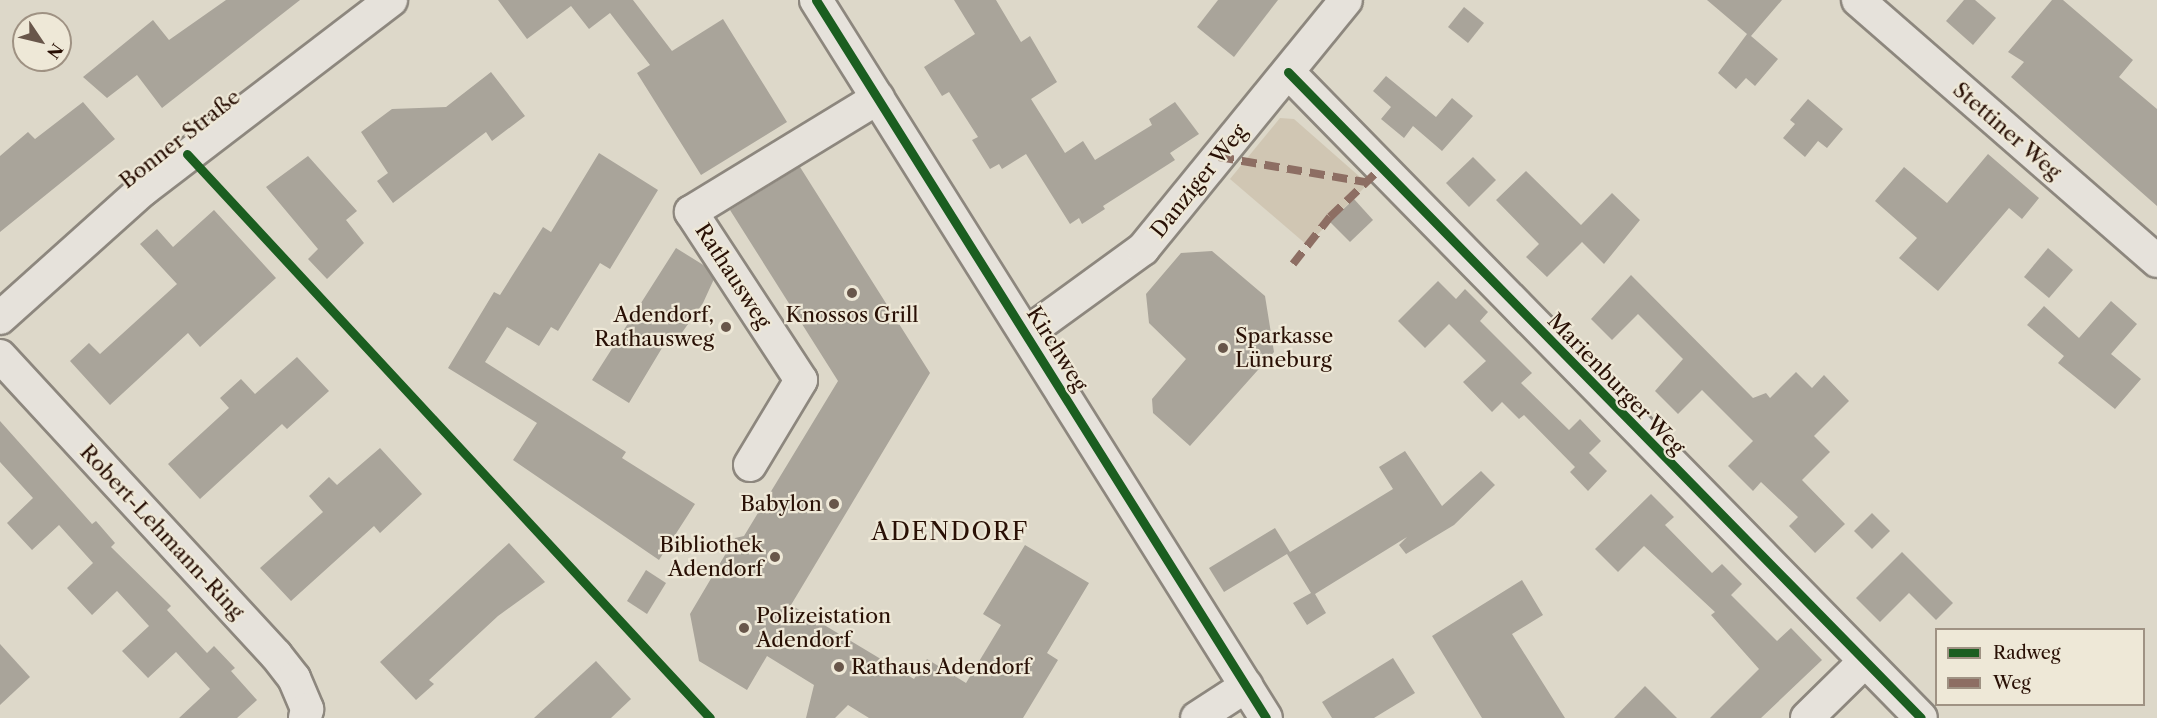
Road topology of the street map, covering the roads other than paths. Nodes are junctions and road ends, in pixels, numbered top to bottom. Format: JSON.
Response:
{"nodes":[{"id":1,"x":391,"y":0,"type":"edge"},
{"id":2,"x":816,"y":0,"type":"edge"},
{"id":3,"x":1346,"y":0,"type":"edge"},
{"id":4,"x":1858,"y":0,"type":"edge"},
{"id":5,"x":1288,"y":72,"type":"junction"},
{"id":6,"x":878,"y":98,"type":"junction"},
{"id":7,"x":2157,"y":261,"type":"edge"},
{"id":8,"x":0,"y":318,"type":"edge"},
{"id":9,"x":1026,"y":334,"type":"junction"},
{"id":10,"x":0,"y":356,"type":"edge"},
{"id":11,"x":750,"y":465,"type":"dead end"},
{"id":12,"x":1865,"y":661,"type":"junction"},
{"id":13,"x":1246,"y":686,"type":"junction"},
{"id":14,"x":305,"y":718,"type":"edge"},
{"id":15,"x":1197,"y":718,"type":"edge"},
{"id":16,"x":1266,"y":718,"type":"edge"},
{"id":17,"x":1807,"y":718,"type":"edge"},
{"id":18,"x":1921,"y":718,"type":"edge"}],
"edges":[{"from":1,"to":8,"type":"street","name":"Bonner Straße"},
{"from":2,"to":6,"type":"street","name":"Kirchweg"},
{"from":3,"to":5,"type":"street","name":"Danziger Weg"},
{"from":4,"to":7,"type":"street","name":"Stettiner Weg"},
{"from":5,"to":9,"type":"street","name":"Danziger Weg"},
{"from":5,"to":12,"type":"street","name":"Marienburger Weg"},
{"from":6,"to":9,"type":"street","name":"Kirchweg"},
{"from":6,"to":11,"type":"street","name":"Rathausweg"},
{"from":9,"to":13,"type":"street","name":"Kirchweg"},
{"from":10,"to":14,"type":"street","name":"Robert-Lehmann-Ring"},
{"from":12,"to":17,"type":"street"},
{"from":12,"to":18,"type":"street","name":"Marienburger Weg"},
{"from":13,"to":15,"type":"street"},
{"from":13,"to":16,"type":"street","name":"Kirchweg"}]}
